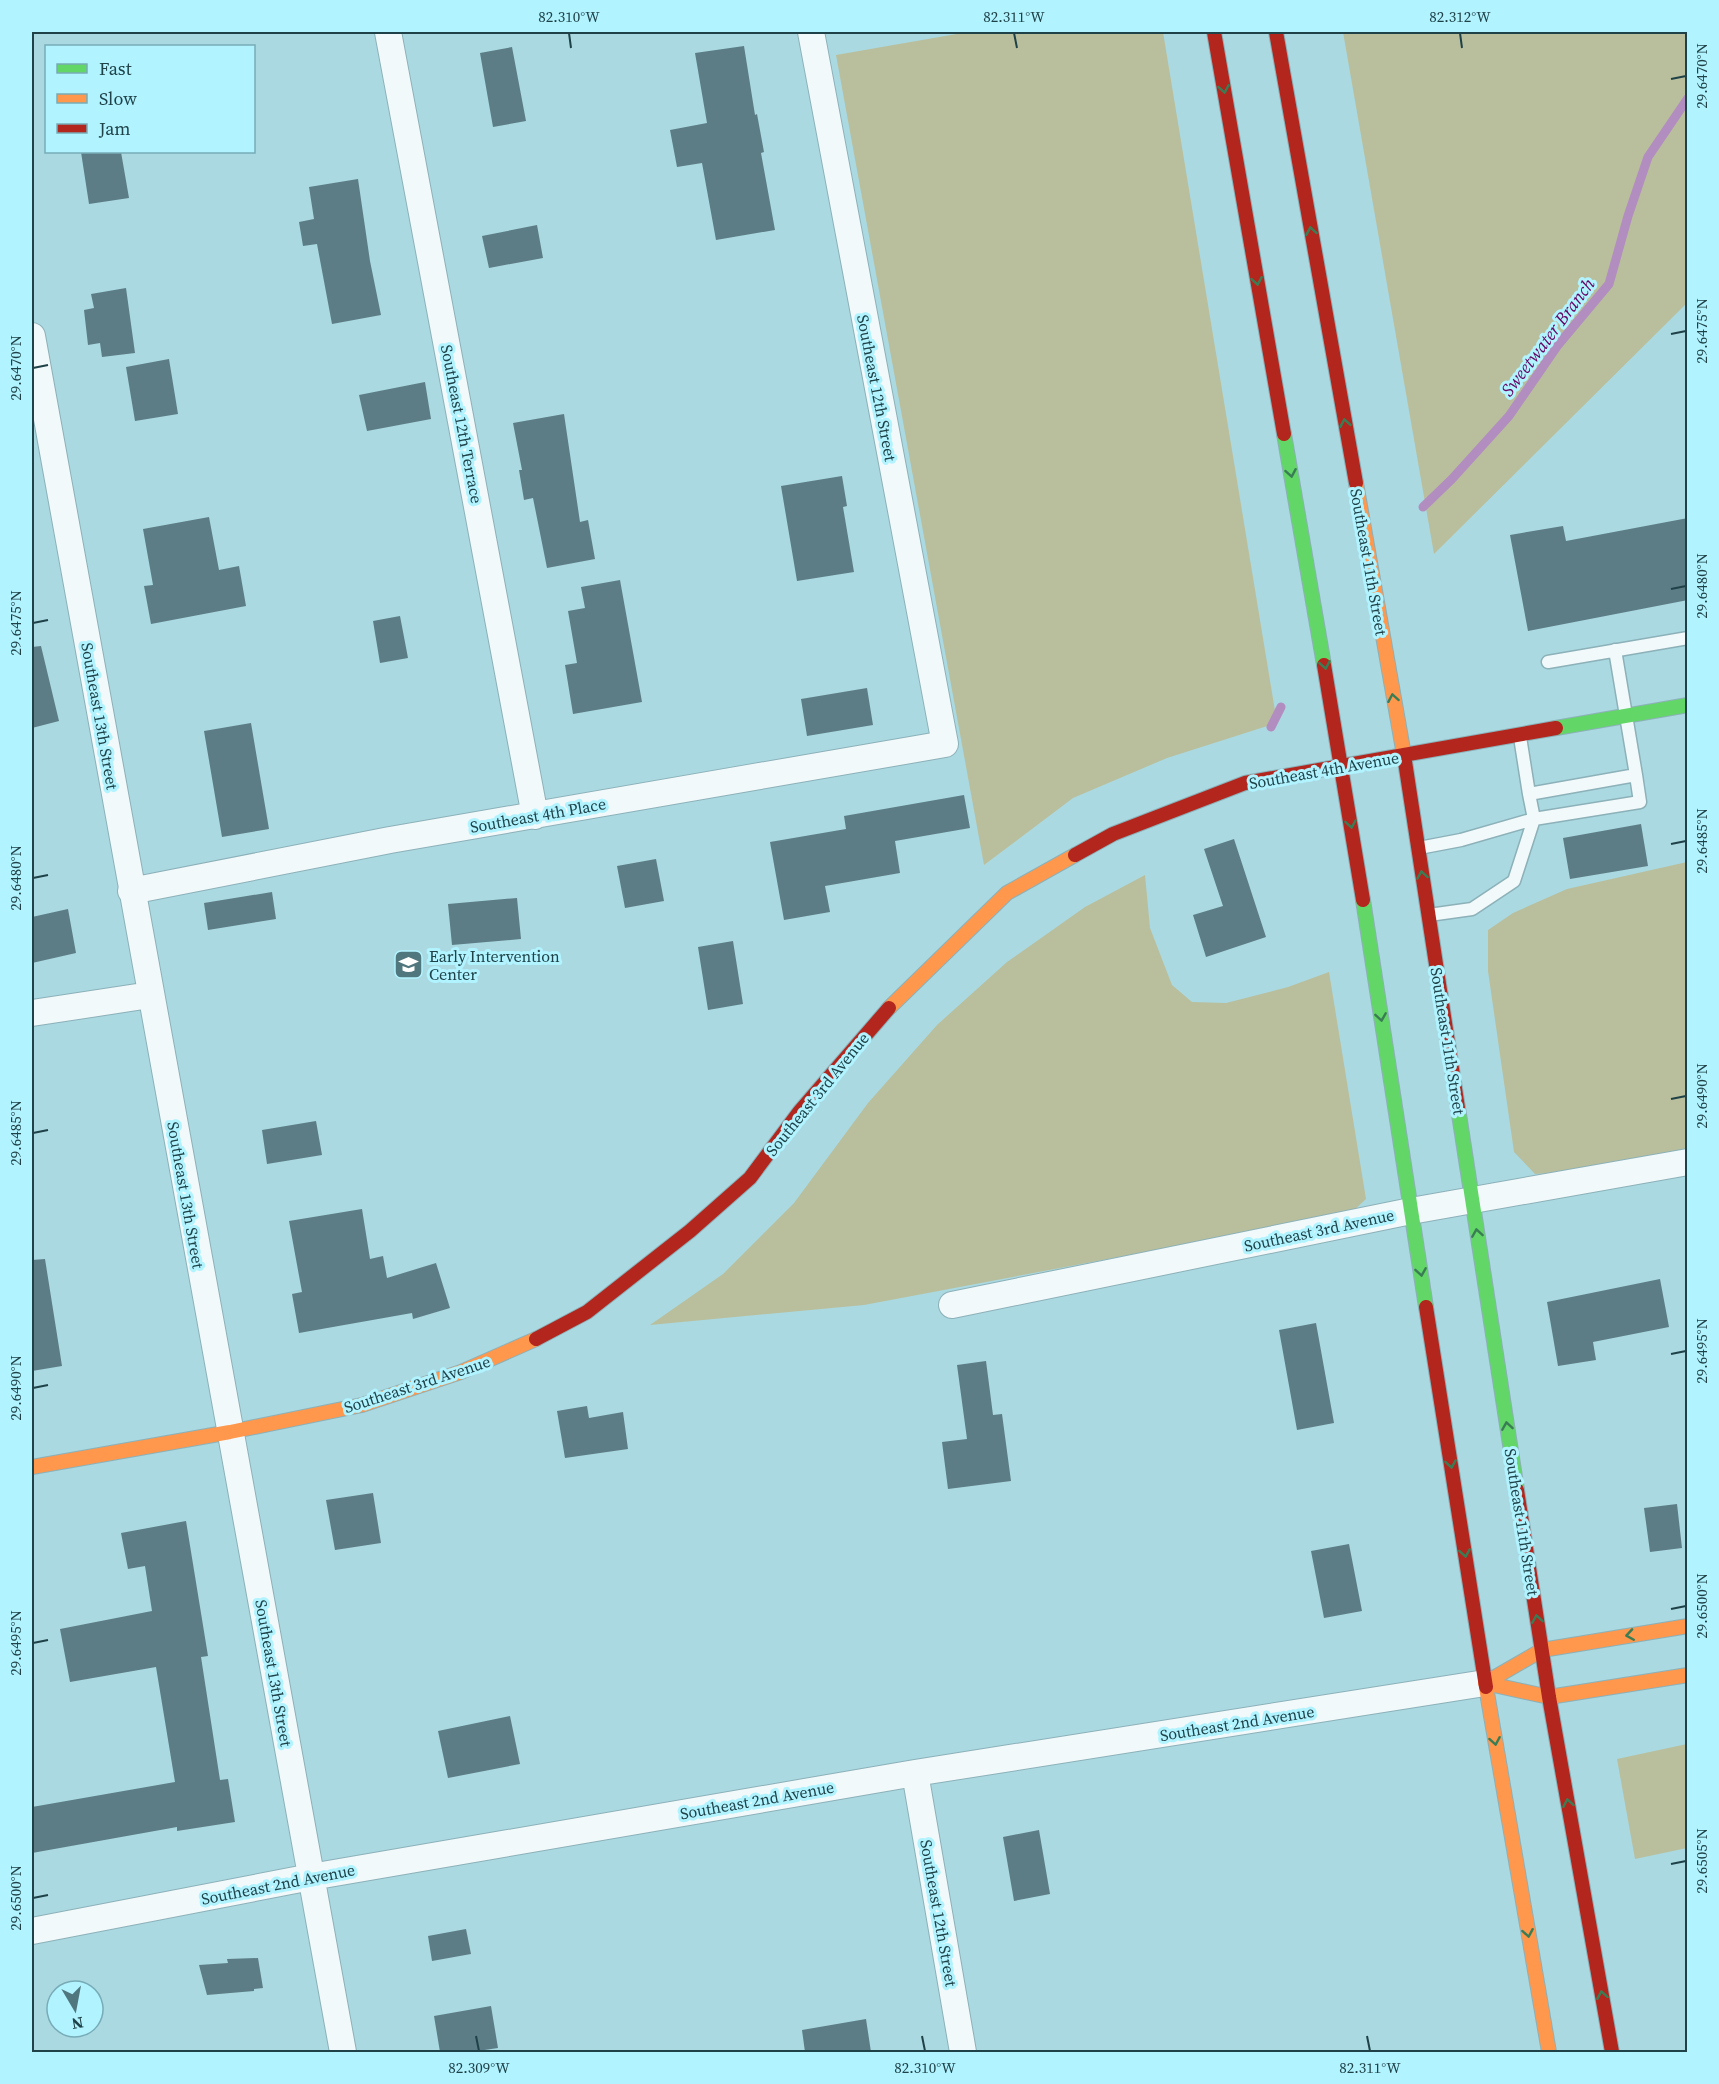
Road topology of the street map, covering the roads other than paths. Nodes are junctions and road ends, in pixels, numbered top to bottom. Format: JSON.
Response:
{"nodes":[{"id":1,"x":388,"y":32,"type":"edge"},
{"id":2,"x":811,"y":32,"type":"edge"},
{"id":3,"x":1214,"y":32,"type":"edge"},
{"id":4,"x":1276,"y":32,"type":"edge"},
{"id":5,"x":32,"y":336,"type":"edge"},
{"id":6,"x":1688,"y":638,"type":"edge"},
{"id":7,"x":1615,"y":650,"type":"junction"},
{"id":8,"x":1548,"y":662,"type":"dead end"},
{"id":9,"x":1688,"y":705,"type":"edge"},
{"id":10,"x":1627,"y":716,"type":"junction"},
{"id":11,"x":1519,"y":735,"type":"junction"},
{"id":12,"x":945,"y":744,"type":"joint"},
{"id":13,"x":1404,"y":756,"type":"junction"},
{"id":14,"x":1342,"y":766,"type":"junction"},
{"id":15,"x":1636,"y":775,"type":"junction"},
{"id":16,"x":1529,"y":794,"type":"junction"},
{"id":17,"x":535,"y":816,"type":"junction"},
{"id":18,"x":1534,"y":819,"type":"junction"},
{"id":19,"x":1418,"y":848,"type":"junction"},
{"id":20,"x":132,"y":891,"type":"junction"},
{"id":21,"x":1428,"y":915,"type":"junction"},
{"id":22,"x":910,"y":986,"type":"joint"},
{"id":23,"x":150,"y":995,"type":"junction"},
{"id":24,"x":32,"y":1013,"type":"edge"},
{"id":25,"x":1688,"y":1162,"type":"edge"},
{"id":26,"x":1472,"y":1200,"type":"junction"},
{"id":27,"x":1411,"y":1211,"type":"junction"},
{"id":28,"x":952,"y":1305,"type":"dead end"},
{"id":29,"x":230,"y":1432,"type":"junction"},
{"id":30,"x":32,"y":1467,"type":"edge"},
{"id":31,"x":1688,"y":1626,"type":"edge"},
{"id":32,"x":1542,"y":1650,"type":"junction"},
{"id":33,"x":1688,"y":1675,"type":"edge"},
{"id":34,"x":1485,"y":1683,"type":"junction"},
{"id":35,"x":1549,"y":1697,"type":"junction"},
{"id":36,"x":915,"y":1773,"type":"junction"},
{"id":37,"x":311,"y":1877,"type":"junction"},
{"id":38,"x":32,"y":1931,"type":"edge"},
{"id":39,"x":343,"y":2052,"type":"edge"},
{"id":40,"x":963,"y":2052,"type":"edge"},
{"id":41,"x":1549,"y":2052,"type":"edge"},
{"id":42,"x":1612,"y":2052,"type":"edge"}],
"edges":[{"from":1,"to":17,"type":"street","name":"Southeast 12th Terrace"},
{"from":2,"to":12,"type":"street","name":"Southeast 12th Street"},
{"from":3,"to":14,"type":"main road","one_way":true},
{"from":13,"to":4,"type":"main road","name":"Southeast 11th Street","one_way":true},
{"from":5,"to":20,"type":"street","name":"Southeast 13th Street"},
{"from":6,"to":7,"type":"lane"},
{"from":7,"to":8,"type":"lane"},
{"from":7,"to":10,"type":"lane"},
{"from":9,"to":10,"type":"main road","name":"Southeast 4th Avenue"},
{"from":10,"to":11,"type":"main road","name":"Southeast 4th Avenue"},
{"from":10,"to":15,"type":"lane"},
{"from":11,"to":13,"type":"main road","name":"Southeast 4th Avenue"},
{"from":11,"to":16,"type":"lane"},
{"from":12,"to":17,"type":"street","name":"Southeast 4th Place"},
{"from":13,"to":14,"type":"main road","name":"Southeast 4th Avenue"},
{"from":13,"to":19,"type":"main road","name":"Southeast 11th Street"},
{"from":14,"to":22,"type":"main road","name":"Southeast 4th Avenue"},
{"from":14,"to":27,"type":"main road","one_way":true},
{"from":15,"to":16,"type":"lane"},
{"from":15,"to":18,"type":"lane"},
{"from":16,"to":18,"type":"lane"},
{"from":17,"to":20,"type":"street","name":"Southeast 4th Place"},
{"from":18,"to":19,"type":"lane"},
{"from":18,"to":21,"type":"lane"},
{"from":21,"to":19,"type":"main road","name":"Southeast 11th Street","one_way":true},
{"from":20,"to":23,"type":"street","name":"Southeast 13th Street"},
{"from":21,"to":26,"type":"main road","name":"Southeast 11th Street"},
{"from":22,"to":29,"type":"main road","name":"Southeast 3rd Avenue"},
{"from":23,"to":24,"type":"street"},
{"from":23,"to":29,"type":"street","name":"Southeast 13th Street"},
{"from":25,"to":26,"type":"street","name":"Southeast 3rd Avenue"},
{"from":26,"to":27,"type":"street","name":"Southeast 3rd Avenue"},
{"from":32,"to":26,"type":"main road","name":"Southeast 11th Street","one_way":true},
{"from":27,"to":28,"type":"street","name":"Southeast 3rd Avenue"},
{"from":27,"to":34,"type":"main road","one_way":true},
{"from":29,"to":30,"type":"main road","name":"Southeast 3rd Avenue"},
{"from":29,"to":37,"type":"street","name":"Southeast 13th Street"},
{"from":31,"to":32,"type":"main road","name":"Southeast 2nd Avenue","one_way":true},
{"from":32,"to":34,"type":"main road","name":"Southeast 2nd Avenue"},
{"from":32,"to":35,"type":"main road","name":"Southeast 11th Street"},
{"from":33,"to":35,"type":"main road","name":"Southeast 2nd Avenue"},
{"from":34,"to":35,"type":"main road","name":"Southeast 2nd Avenue"},
{"from":34,"to":36,"type":"street","name":"Southeast 2nd Avenue"},
{"from":34,"to":41,"type":"main road","one_way":true},
{"from":42,"to":35,"type":"main road","name":"Southeast 11th Street","one_way":true},
{"from":36,"to":37,"type":"street","name":"Southeast 2nd Avenue"},
{"from":36,"to":40,"type":"street","name":"Southeast 12th Street"},
{"from":37,"to":38,"type":"street","name":"Southeast 2nd Avenue"},
{"from":37,"to":39,"type":"street","name":"Southeast 13th Street"}]}
